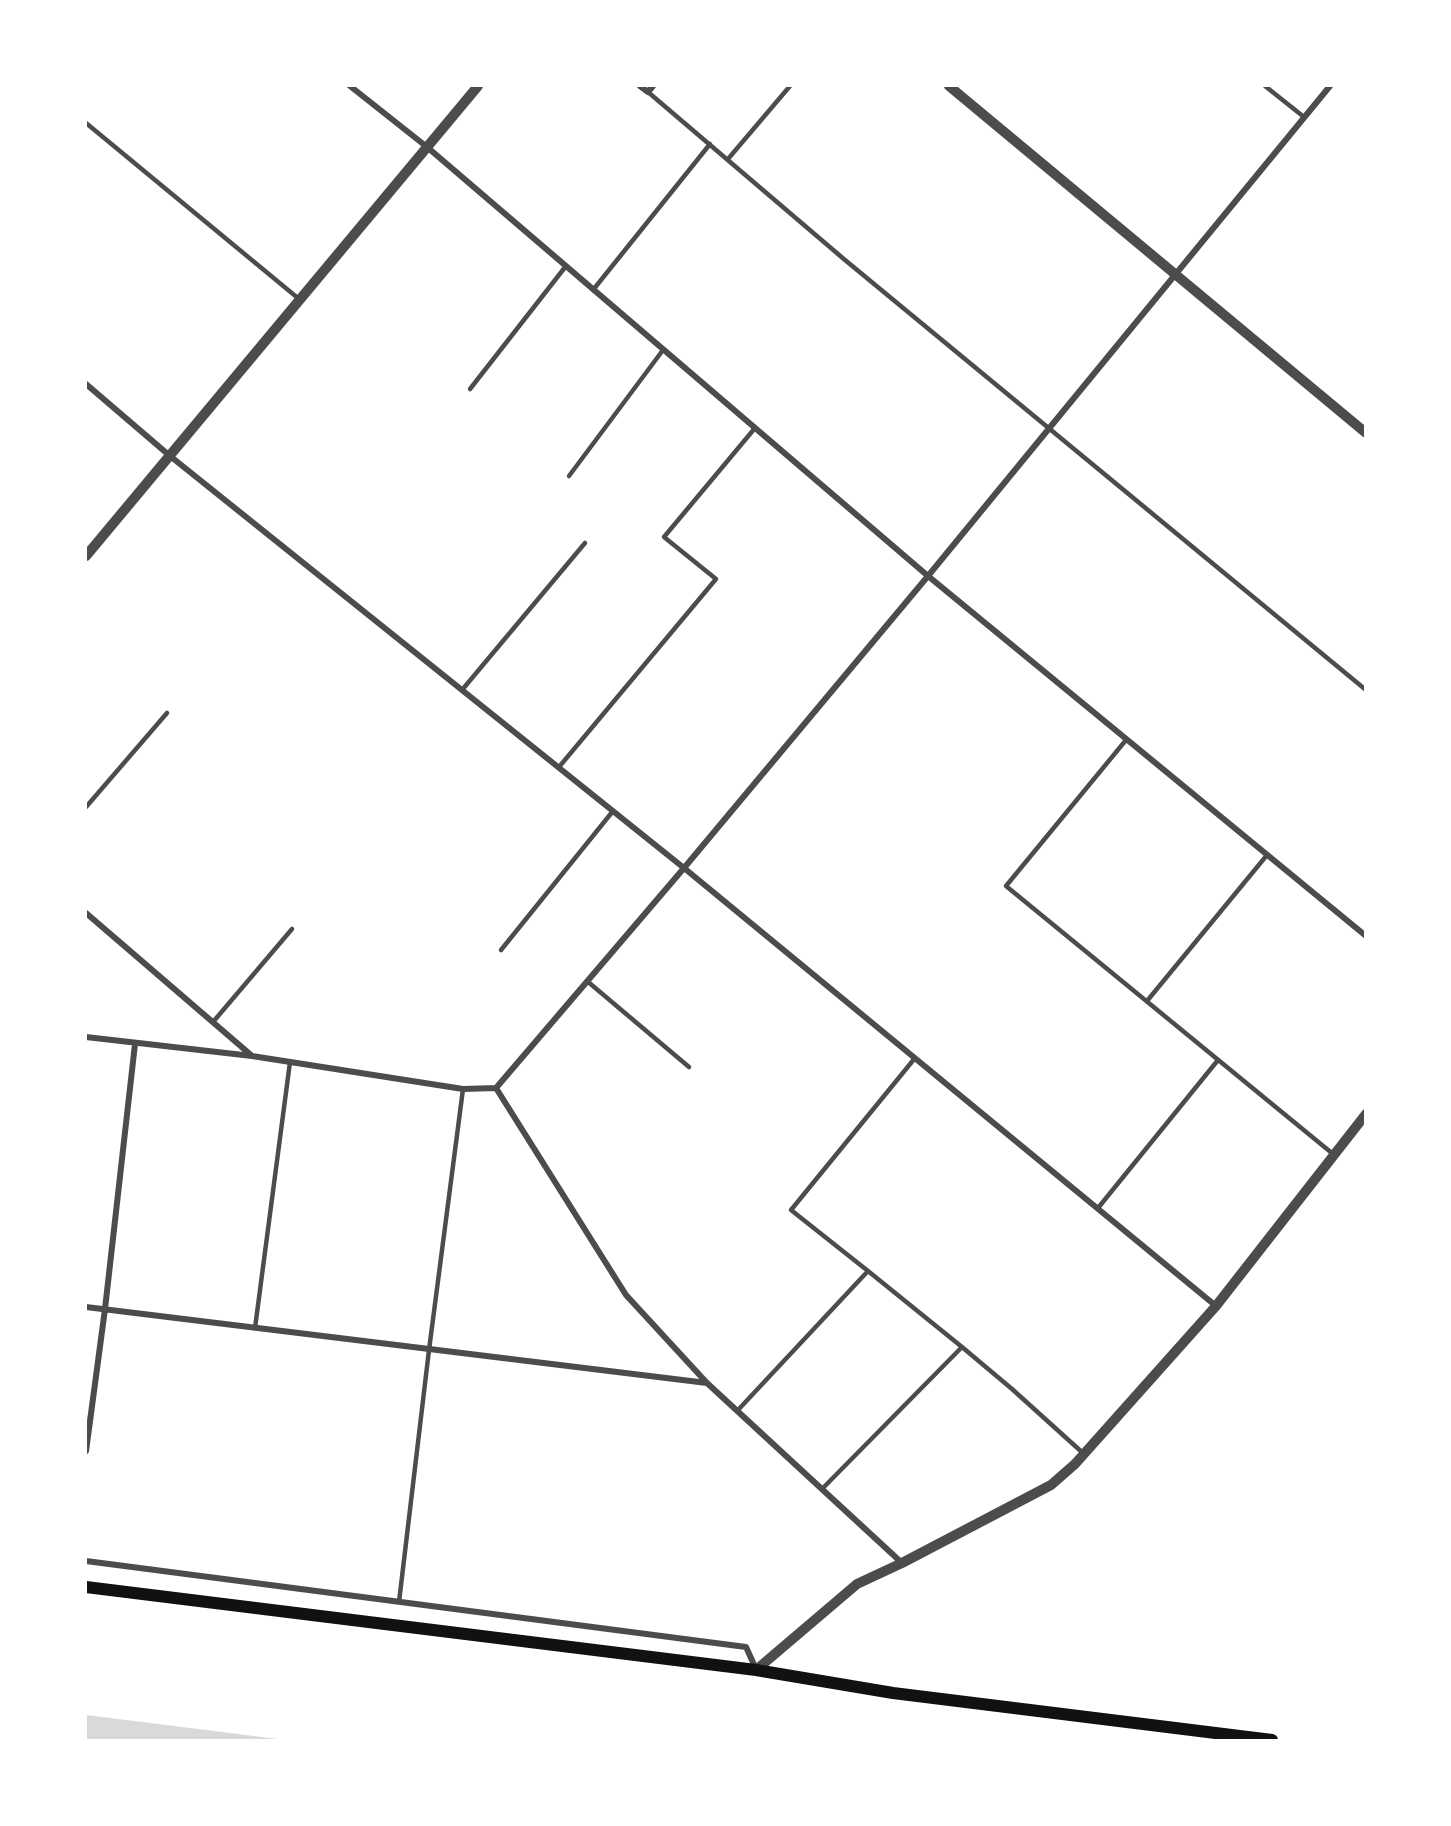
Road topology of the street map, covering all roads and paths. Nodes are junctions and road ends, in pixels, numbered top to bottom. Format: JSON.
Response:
{"nodes":[{"id":1,"x":350,"y":86,"type":"edge"},
{"id":2,"x":478,"y":86,"type":"edge"},
{"id":3,"x":640,"y":86,"type":"edge"},
{"id":4,"x":653,"y":86,"type":"edge"},
{"id":5,"x":790,"y":86,"type":"edge"},
{"id":6,"x":949,"y":86,"type":"edge"},
{"id":7,"x":1265,"y":86,"type":"edge"},
{"id":8,"x":1330,"y":86,"type":"edge"},
{"id":9,"x":648,"y":92,"type":"junction"},
{"id":10,"x":1304,"y":117,"type":"junction"},
{"id":11,"x":86,"y":123,"type":"edge"},
{"id":12,"x":710,"y":144,"type":"junction"},
{"id":13,"x":427,"y":147,"type":"junction"},
{"id":14,"x":728,"y":159,"type":"junction"},
{"id":15,"x":566,"y":266,"type":"junction"},
{"id":16,"x":1175,"y":274,"type":"junction"},
{"id":17,"x":593,"y":290,"type":"junction"},
{"id":18,"x":300,"y":299,"type":"junction"},
{"id":19,"x":663,"y":350,"type":"junction"},
{"id":20,"x":86,"y":384,"type":"edge"},
{"id":21,"x":470,"y":389,"type":"dead end"},
{"id":22,"x":755,"y":428,"type":"junction"},
{"id":23,"x":1048,"y":429,"type":"junction"},
{"id":24,"x":1365,"y":433,"type":"edge"},
{"id":25,"x":170,"y":456,"type":"junction"},
{"id":26,"x":569,"y":476,"type":"dead end"},
{"id":27,"x":585,"y":543,"type":"dead end"},
{"id":28,"x":86,"y":556,"type":"edge"},
{"id":29,"x":928,"y":576,"type":"junction"},
{"id":30,"x":462,"y":690,"type":"junction"},
{"id":31,"x":1365,"y":690,"type":"edge"},
{"id":32,"x":167,"y":714,"type":"dead end"},
{"id":33,"x":1126,"y":740,"type":"junction"},
{"id":34,"x":559,"y":767,"type":"junction"},
{"id":35,"x":86,"y":807,"type":"edge"},
{"id":36,"x":612,"y":811,"type":"junction"},
{"id":37,"x":1267,"y":855,"type":"junction"},
{"id":38,"x":684,"y":868,"type":"junction"},
{"id":39,"x":86,"y":913,"type":"edge"},
{"id":40,"x":292,"y":929,"type":"dead end"},
{"id":41,"x":1365,"y":936,"type":"edge"},
{"id":42,"x":501,"y":950,"type":"dead end"},
{"id":43,"x":587,"y":981,"type":"junction"},
{"id":44,"x":1147,"y":1001,"type":"junction"},
{"id":45,"x":213,"y":1022,"type":"junction"},
{"id":46,"x":86,"y":1038,"type":"edge"},
{"id":47,"x":135,"y":1044,"type":"junction"},
{"id":48,"x":252,"y":1056,"type":"junction"},
{"id":49,"x":915,"y":1058,"type":"junction"},
{"id":50,"x":1218,"y":1060,"type":"junction"},
{"id":51,"x":290,"y":1062,"type":"junction"},
{"id":52,"x":689,"y":1067,"type":"dead end"},
{"id":53,"x":496,"y":1088,"type":"junction"},
{"id":54,"x":463,"y":1089,"type":"junction"},
{"id":55,"x":1365,"y":1114,"type":"edge"},
{"id":56,"x":1334,"y":1154,"type":"junction"},
{"id":57,"x":1098,"y":1208,"type":"junction"},
{"id":58,"x":868,"y":1271,"type":"junction"},
{"id":59,"x":1216,"y":1306,"type":"junction"},
{"id":60,"x":86,"y":1307,"type":"edge"},
{"id":61,"x":105,"y":1309,"type":"junction"},
{"id":62,"x":255,"y":1328,"type":"junction"},
{"id":63,"x":962,"y":1347,"type":"junction"},
{"id":64,"x":429,"y":1350,"type":"junction"},
{"id":65,"x":707,"y":1383,"type":"junction"},
{"id":66,"x":738,"y":1410,"type":"junction"},
{"id":67,"x":86,"y":1451,"type":"edge"},
{"id":68,"x":1084,"y":1454,"type":"junction"},
{"id":69,"x":823,"y":1488,"type":"junction"},
{"id":70,"x":86,"y":1561,"type":"edge"},
{"id":71,"x":902,"y":1563,"type":"junction"},
{"id":72,"x":86,"y":1587,"type":"edge"},
{"id":73,"x":399,"y":1602,"type":"junction"},
{"id":74,"x":756,"y":1670,"type":"junction"},
{"id":75,"x":1272,"y":1740,"type":"edge"}],
"edges":[{"from":1,"to":13,"type":"street"},
{"from":2,"to":13,"type":"street"},
{"from":3,"to":9,"type":"street"},
{"from":4,"to":9,"type":"street"},
{"from":5,"to":14,"type":"lane"},
{"from":6,"to":16,"type":"street"},
{"from":7,"to":10,"type":"lane"},
{"from":8,"to":10,"type":"street"},
{"from":9,"to":12,"type":"lane"},
{"from":10,"to":16,"type":"street"},
{"from":11,"to":18,"type":"lane"},
{"from":12,"to":14,"type":"lane"},
{"from":12,"to":17,"type":"lane"},
{"from":13,"to":15,"type":"street"},
{"from":13,"to":18,"type":"street"},
{"from":14,"to":23,"type":"lane"},
{"from":15,"to":17,"type":"street"},
{"from":15,"to":21,"type":"lane"},
{"from":16,"to":23,"type":"street"},
{"from":16,"to":24,"type":"street"},
{"from":17,"to":19,"type":"street"},
{"from":18,"to":25,"type":"street"},
{"from":19,"to":22,"type":"street"},
{"from":19,"to":26,"type":"lane"},
{"from":20,"to":25,"type":"street"},
{"from":22,"to":29,"type":"street"},
{"from":22,"to":34,"type":"lane"},
{"from":23,"to":29,"type":"street"},
{"from":23,"to":31,"type":"lane"},
{"from":25,"to":28,"type":"street"},
{"from":25,"to":30,"type":"street"},
{"from":27,"to":30,"type":"lane"},
{"from":29,"to":33,"type":"street"},
{"from":29,"to":38,"type":"street"},
{"from":30,"to":34,"type":"street"},
{"from":32,"to":35,"type":"lane"},
{"from":33,"to":37,"type":"street"},
{"from":33,"to":44,"type":"lane"},
{"from":34,"to":36,"type":"street"},
{"from":36,"to":38,"type":"street"},
{"from":36,"to":42,"type":"lane"},
{"from":37,"to":41,"type":"street"},
{"from":37,"to":44,"type":"lane"},
{"from":38,"to":43,"type":"street"},
{"from":38,"to":49,"type":"street"},
{"from":39,"to":45,"type":"street"},
{"from":40,"to":45,"type":"lane"},
{"from":43,"to":52,"type":"lane"},
{"from":43,"to":53,"type":"street"},
{"from":44,"to":50,"type":"lane"},
{"from":45,"to":48,"type":"street"},
{"from":46,"to":47,"type":"street"},
{"from":47,"to":48,"type":"street"},
{"from":47,"to":61,"type":"street"},
{"from":48,"to":51,"type":"street"},
{"from":49,"to":57,"type":"street"},
{"from":49,"to":58,"type":"lane"},
{"from":50,"to":56,"type":"lane"},
{"from":50,"to":57,"type":"lane"},
{"from":51,"to":54,"type":"street"},
{"from":51,"to":62,"type":"lane"},
{"from":53,"to":54,"type":"street"},
{"from":53,"to":65,"type":"street"},
{"from":54,"to":64,"type":"lane"},
{"from":55,"to":56,"type":"street"},
{"from":56,"to":59,"type":"street"},
{"from":57,"to":59,"type":"street"},
{"from":58,"to":63,"type":"lane"},
{"from":58,"to":66,"type":"lane"},
{"from":59,"to":68,"type":"street"},
{"from":60,"to":61,"type":"street"},
{"from":61,"to":62,"type":"street"},
{"from":61,"to":67,"type":"street"},
{"from":62,"to":64,"type":"street"},
{"from":63,"to":68,"type":"lane"},
{"from":63,"to":69,"type":"lane"},
{"from":64,"to":65,"type":"street"},
{"from":64,"to":73,"type":"lane"},
{"from":65,"to":66,"type":"street"},
{"from":66,"to":69,"type":"street"},
{"from":68,"to":71,"type":"street"},
{"from":69,"to":71,"type":"street"},
{"from":70,"to":73,"type":"street"},
{"from":71,"to":74,"type":"street"},
{"from":72,"to":74,"type":"main road"},
{"from":73,"to":74,"type":"street"},
{"from":74,"to":75,"type":"main road"}]}
